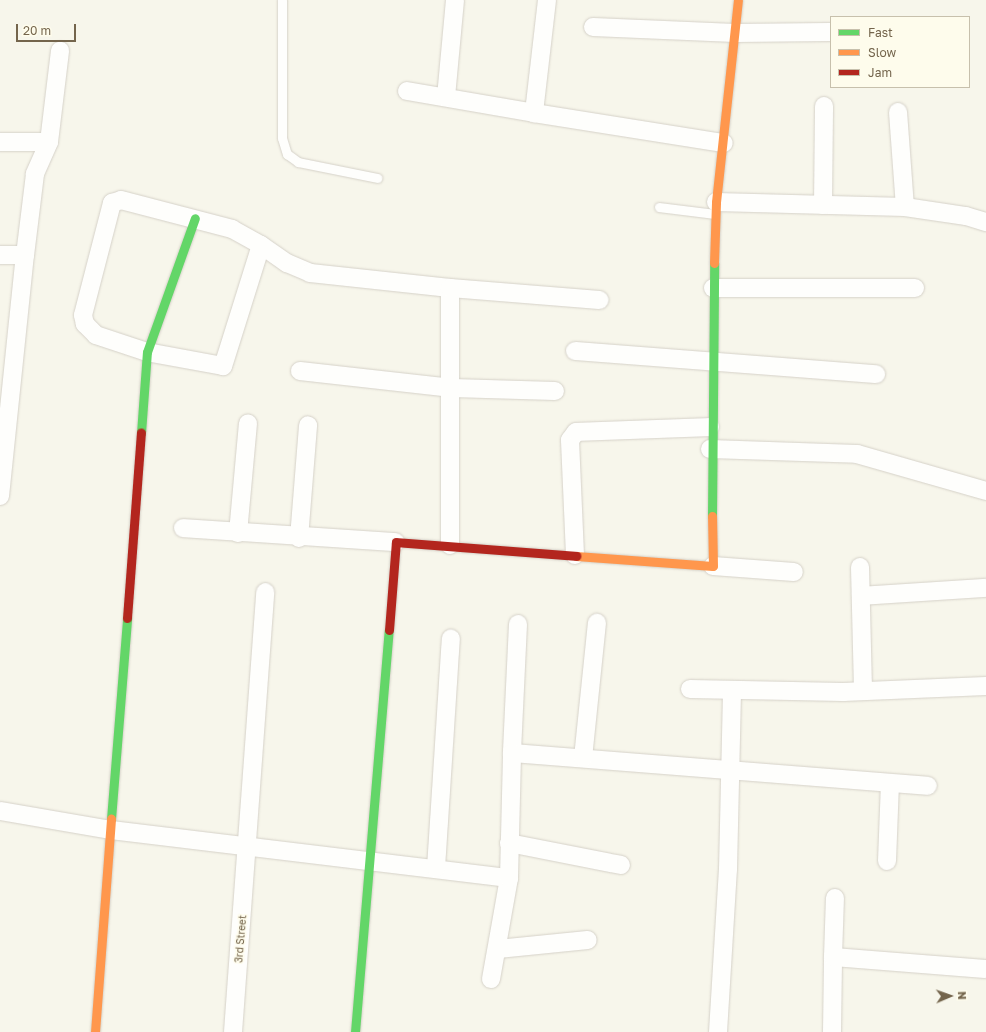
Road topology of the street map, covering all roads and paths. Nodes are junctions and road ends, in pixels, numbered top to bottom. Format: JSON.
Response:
{"nodes":[{"id":1,"x":282,"y":0,"type":"edge"},
{"id":2,"x":455,"y":0,"type":"edge"},
{"id":3,"x":547,"y":0,"type":"edge"},
{"id":4,"x":738,"y":0,"type":"edge"},
{"id":5,"x":593,"y":26,"type":"dead end"},
{"id":6,"x":830,"y":32,"type":"dead end"},
{"id":7,"x":735,"y":33,"type":"junction"},
{"id":8,"x":60,"y":51,"type":"dead end"},
{"id":9,"x":408,"y":91,"type":"dead end"},
{"id":10,"x":446,"y":97,"type":"junction"},
{"id":11,"x":824,"y":106,"type":"dead end"},
{"id":12,"x":898,"y":112,"type":"dead end"},
{"id":13,"x":534,"y":113,"type":"junction"},
{"id":14,"x":0,"y":142,"type":"edge"},
{"id":15,"x":49,"y":142,"type":"junction"},
{"id":16,"x":724,"y":143,"type":"junction"},
{"id":17,"x":377,"y":178,"type":"dead end"},
{"id":18,"x":823,"y":205,"type":"junction"},
{"id":19,"x":659,"y":207,"type":"dead end"},
{"id":20,"x":716,"y":208,"type":"junction"},
{"id":21,"x":905,"y":208,"type":"junction"},
{"id":22,"x":195,"y":218,"type":"junction"},
{"id":23,"x":986,"y":222,"type":"edge"},
{"id":24,"x":261,"y":244,"type":"junction"},
{"id":25,"x":0,"y":255,"type":"edge"},
{"id":26,"x":25,"y":255,"type":"junction"},
{"id":27,"x":450,"y":288,"type":"junction"},
{"id":28,"x":713,"y":288,"type":"junction"},
{"id":29,"x":915,"y":288,"type":"dead end"},
{"id":30,"x":600,"y":300,"type":"dead end"},
{"id":31,"x":575,"y":351,"type":"dead end"},
{"id":32,"x":147,"y":352,"type":"junction"},
{"id":33,"x":711,"y":361,"type":"junction"},
{"id":34,"x":300,"y":371,"type":"dead end"},
{"id":35,"x":876,"y":374,"type":"dead end"},
{"id":36,"x":7,"y":384,"type":"edge"},
{"id":37,"x":452,"y":388,"type":"junction"},
{"id":38,"x":556,"y":391,"type":"dead end"},
{"id":39,"x":248,"y":423,"type":"dead end"},
{"id":40,"x":308,"y":425,"type":"dead end"},
{"id":41,"x":710,"y":427,"type":"junction"},
{"id":42,"x":710,"y":449,"type":"junction"},
{"id":43,"x":986,"y":491,"type":"edge"},
{"id":44,"x":0,"y":496,"type":"edge"},
{"id":45,"x":183,"y":528,"type":"dead end"},
{"id":46,"x":238,"y":533,"type":"junction"},
{"id":47,"x":300,"y":538,"type":"junction"},
{"id":48,"x":396,"y":542,"type":"junction"},
{"id":49,"x":450,"y":545,"type":"junction"},
{"id":50,"x":575,"y":555,"type":"junction"},
{"id":51,"x":713,"y":566,"type":"junction"},
{"id":52,"x":860,"y":567,"type":"dead end"},
{"id":53,"x":794,"y":572,"type":"dead end"},
{"id":54,"x":986,"y":588,"type":"edge"},
{"id":55,"x":265,"y":592,"type":"dead end"},
{"id":56,"x":861,"y":596,"type":"junction"},
{"id":57,"x":597,"y":623,"type":"dead end"},
{"id":58,"x":518,"y":624,"type":"dead end"},
{"id":59,"x":451,"y":638,"type":"dead end"},
{"id":60,"x":986,"y":686,"type":"edge"},
{"id":61,"x":690,"y":689,"type":"dead end"},
{"id":62,"x":732,"y":690,"type":"junction"},
{"id":63,"x":863,"y":691,"type":"junction"},
{"id":64,"x":512,"y":753,"type":"junction"},
{"id":65,"x":583,"y":758,"type":"junction"},
{"id":66,"x":730,"y":771,"type":"junction"},
{"id":67,"x":890,"y":783,"type":"junction"},
{"id":68,"x":928,"y":786,"type":"dead end"},
{"id":69,"x":0,"y":811,"type":"edge"},
{"id":70,"x":111,"y":830,"type":"junction"},
{"id":71,"x":510,"y":843,"type":"junction"},
{"id":72,"x":249,"y":846,"type":"junction"},
{"id":73,"x":369,"y":860,"type":"junction"},
{"id":74,"x":887,"y":862,"type":"dead end"},
{"id":75,"x":621,"y":865,"type":"dead end"},
{"id":76,"x":436,"y":868,"type":"junction"},
{"id":77,"x":509,"y":878,"type":"junction"},
{"id":78,"x":835,"y":898,"type":"dead end"},
{"id":79,"x":588,"y":940,"type":"dead end"},
{"id":80,"x":498,"y":949,"type":"junction"},
{"id":81,"x":833,"y":957,"type":"junction"},
{"id":82,"x":986,"y":969,"type":"edge"},
{"id":83,"x":491,"y":979,"type":"dead end"},
{"id":84,"x":95,"y":1032,"type":"edge"},
{"id":85,"x":233,"y":1032,"type":"edge"},
{"id":86,"x":355,"y":1032,"type":"edge"},
{"id":87,"x":718,"y":1032,"type":"edge"},
{"id":88,"x":832,"y":1032,"type":"edge"}],
"edges":[{"from":1,"to":17,"type":"lane"},
{"from":2,"to":10,"type":"street"},
{"from":3,"to":13,"type":"street"},
{"from":4,"to":7,"type":"street"},
{"from":5,"to":7,"type":"street"},
{"from":6,"to":7,"type":"street"},
{"from":7,"to":16,"type":"street"},
{"from":8,"to":15,"type":"street"},
{"from":9,"to":10,"type":"street"},
{"from":10,"to":13,"type":"street"},
{"from":11,"to":18,"type":"street"},
{"from":12,"to":21,"type":"street"},
{"from":13,"to":16,"type":"street"},
{"from":14,"to":15,"type":"street"},
{"from":15,"to":26,"type":"street"},
{"from":16,"to":20,"type":"street"},
{"from":18,"to":20,"type":"street"},
{"from":18,"to":21,"type":"street"},
{"from":19,"to":20,"type":"lane"},
{"from":20,"to":28,"type":"street"},
{"from":21,"to":23,"type":"street"},
{"from":22,"to":24,"type":"street"},
{"from":22,"to":32,"type":"street"},
{"from":22,"to":32,"type":"street"},
{"from":24,"to":27,"type":"street"},
{"from":24,"to":32,"type":"street"},
{"from":25,"to":26,"type":"street"},
{"from":26,"to":36,"type":"street"},
{"from":27,"to":30,"type":"street"},
{"from":27,"to":37,"type":"street"},
{"from":28,"to":29,"type":"street"},
{"from":28,"to":33,"type":"street"},
{"from":31,"to":33,"type":"street"},
{"from":32,"to":70,"type":"street"},
{"from":33,"to":35,"type":"street"},
{"from":33,"to":41,"type":"street"},
{"from":34,"to":37,"type":"street"},
{"from":36,"to":44,"type":"street"},
{"from":37,"to":38,"type":"street"},
{"from":37,"to":49,"type":"street"},
{"from":39,"to":46,"type":"street"},
{"from":40,"to":47,"type":"street"},
{"from":41,"to":42,"type":"street"},
{"from":41,"to":50,"type":"street"},
{"from":42,"to":43,"type":"street"},
{"from":42,"to":51,"type":"street"},
{"from":45,"to":46,"type":"street"},
{"from":46,"to":47,"type":"street"},
{"from":47,"to":48,"type":"street"},
{"from":48,"to":49,"type":"street"},
{"from":48,"to":73,"type":"street"},
{"from":49,"to":50,"type":"street"},
{"from":50,"to":51,"type":"street"},
{"from":51,"to":53,"type":"street"},
{"from":52,"to":56,"type":"street"},
{"from":54,"to":56,"type":"street"},
{"from":55,"to":72,"type":"street","name":"3rd Street"},
{"from":56,"to":63,"type":"street"},
{"from":57,"to":65,"type":"street"},
{"from":58,"to":64,"type":"street"},
{"from":59,"to":76,"type":"street"},
{"from":60,"to":63,"type":"street"},
{"from":61,"to":62,"type":"street"},
{"from":62,"to":63,"type":"street"},
{"from":62,"to":66,"type":"street"},
{"from":64,"to":65,"type":"street"},
{"from":64,"to":71,"type":"street"},
{"from":65,"to":66,"type":"street"},
{"from":66,"to":67,"type":"street"},
{"from":66,"to":87,"type":"street"},
{"from":67,"to":68,"type":"street"},
{"from":67,"to":74,"type":"street"},
{"from":69,"to":70,"type":"street"},
{"from":70,"to":72,"type":"street"},
{"from":70,"to":84,"type":"street"},
{"from":71,"to":75,"type":"street"},
{"from":71,"to":77,"type":"street"},
{"from":72,"to":73,"type":"street"},
{"from":72,"to":85,"type":"street","name":"3rd Street"},
{"from":73,"to":76,"type":"street"},
{"from":73,"to":86,"type":"street"},
{"from":76,"to":77,"type":"street"},
{"from":77,"to":80,"type":"street"},
{"from":78,"to":81,"type":"street"},
{"from":79,"to":80,"type":"street"},
{"from":80,"to":83,"type":"street"},
{"from":81,"to":82,"type":"street"},
{"from":81,"to":88,"type":"street"}]}
